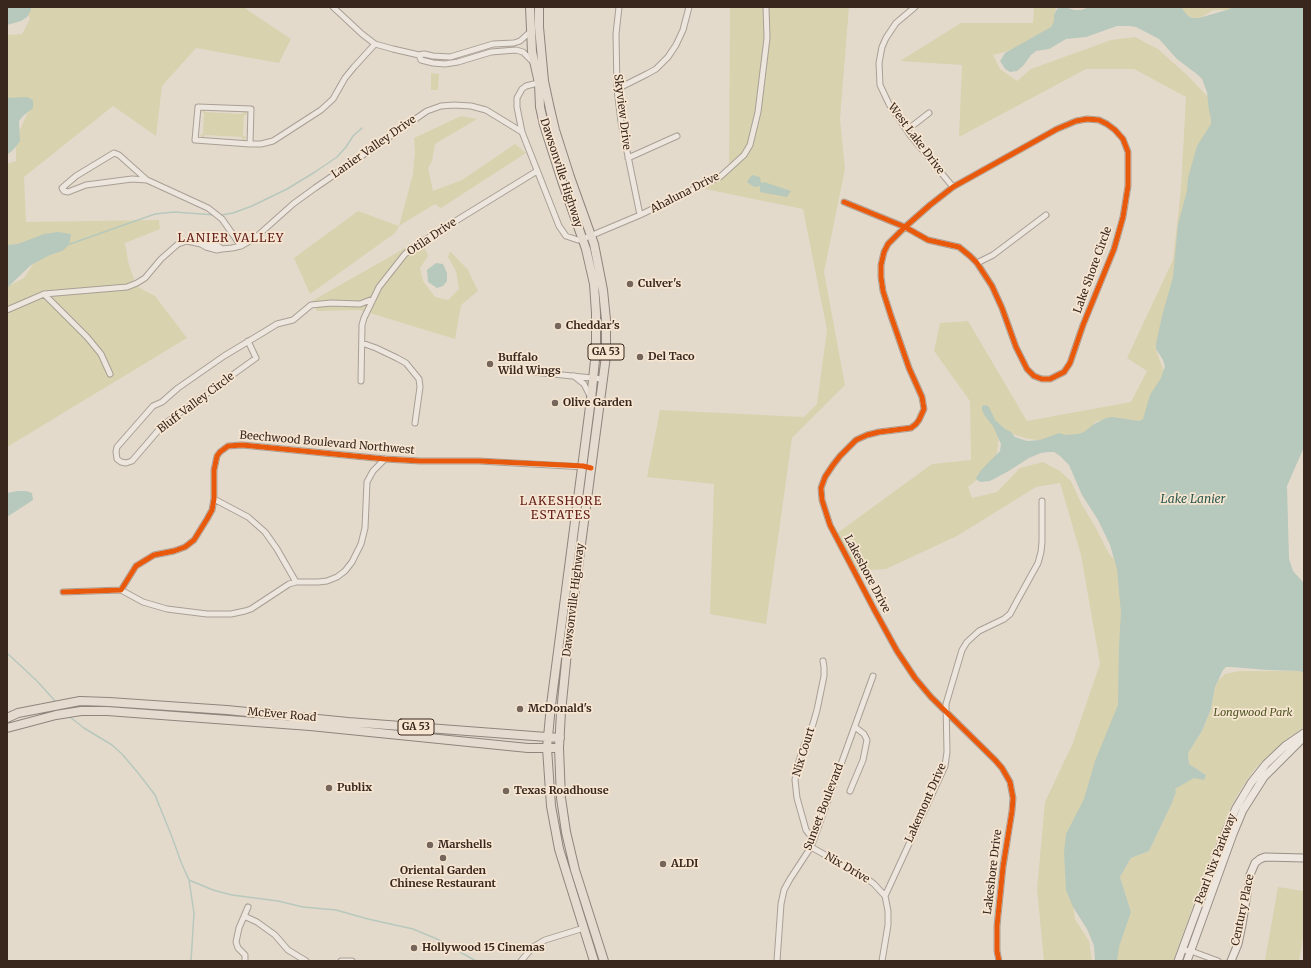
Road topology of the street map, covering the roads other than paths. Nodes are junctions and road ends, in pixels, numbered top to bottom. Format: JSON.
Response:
{"nodes":[{"id":1,"x":333,"y":7,"type":"edge"},
{"id":2,"x":530,"y":7,"type":"edge"},
{"id":3,"x":539,"y":7,"type":"edge"},
{"id":4,"x":619,"y":7,"type":"edge"},
{"id":5,"x":689,"y":7,"type":"edge"},
{"id":6,"x":766,"y":7,"type":"edge"},
{"id":7,"x":915,"y":7,"type":"edge"},
{"id":8,"x":530,"y":32,"type":"junction"},
{"id":9,"x":503,"y":43,"type":"junction"},
{"id":10,"x":375,"y":44,"type":"junction"},
{"id":11,"x":504,"y":51,"type":"junction"},
{"id":12,"x":453,"y":57,"type":"junction"},
{"id":13,"x":433,"y":60,"type":"junction"},
{"id":14,"x":454,"y":62,"type":"junction"},
{"id":15,"x":534,"y":64,"type":"junction"},
{"id":16,"x":542,"y":82,"type":"junction"},
{"id":17,"x":617,"y":90,"type":"junction"},
{"id":18,"x":929,"y":113,"type":"dead end"},
{"id":19,"x":907,"y":130,"type":"junction"},
{"id":20,"x":522,"y":132,"type":"junction"},
{"id":21,"x":677,"y":136,"type":"dead end"},
{"id":22,"x":250,"y":144,"type":"junction"},
{"id":23,"x":628,"y":158,"type":"junction"},
{"id":24,"x":537,"y":171,"type":"junction"},
{"id":25,"x":147,"y":180,"type":"junction"},
{"id":26,"x":954,"y":187,"type":"junction"},
{"id":27,"x":844,"y":202,"type":"dead end"},
{"id":28,"x":1046,"y":215,"type":"dead end"},
{"id":29,"x":640,"y":216,"type":"junction"},
{"id":30,"x":905,"y":228,"type":"junction"},
{"id":31,"x":592,"y":236,"type":"junction"},
{"id":32,"x":583,"y":239,"type":"junction"},
{"id":33,"x":241,"y":246,"type":"junction"},
{"id":34,"x":977,"y":263,"type":"junction"},
{"id":35,"x":44,"y":294,"type":"junction"},
{"id":36,"x":373,"y":300,"type":"junction"},
{"id":37,"x":7,"y":310,"type":"edge"},
{"id":38,"x":248,"y":341,"type":"junction"},
{"id":39,"x":362,"y":343,"type":"junction"},
{"id":40,"x":533,"y":372,"type":"dead end"},
{"id":41,"x":110,"y":374,"type":"dead end"},
{"id":42,"x":574,"y":375,"type":"junction"},
{"id":43,"x":593,"y":377,"type":"junction"},
{"id":44,"x":602,"y":379,"type":"junction"},
{"id":45,"x":361,"y":381,"type":"dead end"},
{"id":46,"x":591,"y":399,"type":"junction"},
{"id":47,"x":415,"y":423,"type":"dead end"},
{"id":48,"x":385,"y":459,"type":"junction"},
{"id":49,"x":587,"y":467,"type":"junction"},
{"id":50,"x":214,"y":499,"type":"junction"},
{"id":51,"x":1042,"y":501,"type":"dead end"},
{"id":52,"x":571,"y":558,"type":"junction"},
{"id":53,"x":580,"y":558,"type":"junction"},
{"id":54,"x":296,"y":582,"type":"junction"},
{"id":55,"x":121,"y":590,"type":"junction"},
{"id":56,"x":63,"y":592,"type":"dead end"},
{"id":57,"x":822,"y":661,"type":"dead end"},
{"id":58,"x":873,"y":676,"type":"dead end"},
{"id":59,"x":945,"y":711,"type":"junction"},
{"id":60,"x":7,"y":718,"type":"edge"},
{"id":61,"x":855,"y":727,"type":"junction"},
{"id":62,"x":7,"y":728,"type":"edge"},
{"id":63,"x":428,"y":728,"type":"junction"},
{"id":64,"x":367,"y":732,"type":"junction"},
{"id":65,"x":1304,"y":732,"type":"edge"},
{"id":66,"x":1304,"y":737,"type":"edge"},
{"id":67,"x":548,"y":738,"type":"junction"},
{"id":68,"x":560,"y":738,"type":"junction"},
{"id":69,"x":547,"y":748,"type":"junction"},
{"id":70,"x":559,"y":748,"type":"junction"},
{"id":71,"x":850,"y":791,"type":"dead end"},
{"id":72,"x":813,"y":839,"type":"junction"},
{"id":73,"x":811,"y":847,"type":"junction"},
{"id":74,"x":1304,"y":858,"type":"edge"},
{"id":75,"x":885,"y":896,"type":"junction"},
{"id":76,"x":248,"y":907,"type":"dead end"},
{"id":77,"x":244,"y":916,"type":"junction"},
{"id":78,"x":584,"y":928,"type":"junction"},
{"id":79,"x":1182,"y":950,"type":"junction"},
{"id":80,"x":1191,"y":951,"type":"junction"},
{"id":81,"x":299,"y":959,"type":"edge"},
{"id":82,"x":245,"y":961,"type":"edge"},
{"id":83,"x":306,"y":961,"type":"edge"},
{"id":84,"x":341,"y":961,"type":"edge"},
{"id":85,"x":352,"y":961,"type":"edge"},
{"id":86,"x":521,"y":961,"type":"edge"},
{"id":87,"x":594,"y":961,"type":"edge"},
{"id":88,"x":604,"y":961,"type":"edge"},
{"id":89,"x":777,"y":961,"type":"edge"},
{"id":90,"x":882,"y":961,"type":"edge"},
{"id":91,"x":999,"y":961,"type":"edge"},
{"id":92,"x":1178,"y":961,"type":"edge"},
{"id":93,"x":1187,"y":961,"type":"edge"},
{"id":94,"x":1218,"y":961,"type":"edge"},
{"id":95,"x":1231,"y":961,"type":"edge"}],
"edges":[{"from":1,"to":10,"type":"street"},
{"from":2,"to":8,"type":"main road","name":"Dawsonville Highway","number":"GA 53"},
{"from":3,"to":16,"type":"main road","name":"Dawsonville Highway","number":"GA 53"},
{"from":4,"to":17,"type":"street","name":"Skyview Drive"},
{"from":5,"to":17,"type":"street"},
{"from":6,"to":29,"type":"street","name":"Ahaluna Drive"},
{"from":7,"to":19,"type":"street","name":"West Lake Drive"},
{"from":8,"to":9,"type":"street"},
{"from":8,"to":15,"type":"main road","name":"Dawsonville Highway","number":"GA 53"},
{"from":9,"to":11,"type":"street"},
{"from":9,"to":12,"type":"street"},
{"from":10,"to":13,"type":"street"},
{"from":10,"to":22,"type":"street"},
{"from":11,"to":14,"type":"street"},
{"from":11,"to":15,"type":"street"},
{"from":12,"to":13,"type":"street"},
{"from":12,"to":14,"type":"street"},
{"from":13,"to":14,"type":"street"},
{"from":15,"to":16,"type":"main road","name":"Dawsonville Highway","number":"GA 53"},
{"from":16,"to":20,"type":"street","name":"Dawsonville Highway"},
{"from":16,"to":31,"type":"main road","number":"GA 53"},
{"from":16,"to":32,"type":"main road","name":"Dawsonville Highway","number":"GA 53"},
{"from":17,"to":23,"type":"street","name":"Skyview Drive"},
{"from":18,"to":19,"type":"street"},
{"from":19,"to":26,"type":"street","name":"West Lake Drive"},
{"from":20,"to":24,"type":"street","name":"Dawsonville Highway"},
{"from":20,"to":33,"type":"street","name":"Lanier Valley Drive"},
{"from":21,"to":23,"type":"street"},
{"from":22,"to":22,"type":"street"},
{"from":23,"to":29,"type":"street","name":"Skyview Drive"},
{"from":24,"to":32,"type":"street","name":"Dawsonville Highway"},
{"from":24,"to":36,"type":"street","name":"Otila Drive"},
{"from":25,"to":25,"type":"street"},
{"from":25,"to":33,"type":"street"},
{"from":26,"to":30,"type":"street","name":"Lake Shore Circle"},
{"from":26,"to":34,"type":"street","name":"Lake Shore Circle"},
{"from":27,"to":30,"type":"street"},
{"from":28,"to":34,"type":"street"},
{"from":29,"to":31,"type":"street","name":"Ahaluna Drive"},
{"from":30,"to":34,"type":"street","name":"Lake Shore Circle"},
{"from":30,"to":59,"type":"street","name":"Lakeshore Drive"},
{"from":31,"to":32,"type":"street","name":"Ahaluna Drive"},
{"from":31,"to":44,"type":"main road","name":"Dawsonville Highway","number":"GA 53"},
{"from":32,"to":43,"type":"main road","name":"Dawsonville Highway","number":"GA 53"},
{"from":33,"to":35,"type":"street"},
{"from":35,"to":37,"type":"street"},
{"from":35,"to":41,"type":"street"},
{"from":36,"to":38,"type":"street","name":"Bluff Valley Circle"},
{"from":36,"to":39,"type":"street","name":"Otila Drive"},
{"from":38,"to":38,"type":"street","name":"Bluff Valley Circle"},
{"from":39,"to":45,"type":"street","name":"Otila Drive"},
{"from":39,"to":47,"type":"street"},
{"from":40,"to":42,"type":"street"},
{"from":42,"to":43,"type":"street"},
{"from":42,"to":46,"type":"street"},
{"from":43,"to":44,"type":"street"},
{"from":43,"to":46,"type":"main road","name":"Dawsonville Highway","number":"GA 53"},
{"from":44,"to":49,"type":"main road","name":"Dawsonville Highway","number":"GA 53"},
{"from":46,"to":49,"type":"main road","name":"Dawsonville Highway","number":"GA 53"},
{"from":48,"to":49,"type":"street","name":"Beechwood Boulevard Northwest"},
{"from":48,"to":50,"type":"street","name":"Beechwood Boulevard Northwest"},
{"from":48,"to":54,"type":"street"},
{"from":49,"to":52,"type":"main road","name":"Dawsonville Highway","number":"GA 53"},
{"from":49,"to":53,"type":"main road","name":"Dawsonville Highway","number":"GA 53"},
{"from":50,"to":54,"type":"street"},
{"from":50,"to":55,"type":"street","name":"Beechwood Boulevard Northwest"},
{"from":51,"to":59,"type":"street","name":"Lakemont Drive"},
{"from":52,"to":53,"type":"main road"},
{"from":52,"to":67,"type":"main road","name":"Dawsonville Highway","number":"GA 53"},
{"from":53,"to":68,"type":"main road","name":"Dawsonville Highway","number":"GA 53"},
{"from":54,"to":55,"type":"street"},
{"from":55,"to":56,"type":"street"},
{"from":57,"to":72,"type":"street","name":"Nix Court"},
{"from":58,"to":61,"type":"street","name":"Sunset Boulevard"},
{"from":59,"to":75,"type":"street","name":"Lakemont Drive"},
{"from":59,"to":91,"type":"street","name":"Lakeshore Drive"},
{"from":60,"to":63,"type":"main road","name":"McEver Road","number":"GA 53"},
{"from":61,"to":71,"type":"street"},
{"from":61,"to":72,"type":"street","name":"Sunset Boulevard"},
{"from":62,"to":64,"type":"main road","name":"McEver Road","number":"GA 53"},
{"from":63,"to":64,"type":"main road"},
{"from":63,"to":67,"type":"main road","name":"McEver Road","number":"GA 53"},
{"from":64,"to":69,"type":"main road","name":"McEver Road","number":"GA 53"},
{"from":65,"to":79,"type":"street","name":"Pearl Nix Parkway"},
{"from":66,"to":80,"type":"street","name":"Pearl Nix Parkway"},
{"from":67,"to":68,"type":"main road","name":"McEver Road"},
{"from":67,"to":69,"type":"main road","name":"Dawsonville Highway"},
{"from":68,"to":70,"type":"main road","name":"Dawsonville Highway","number":"GA 53"},
{"from":69,"to":70,"type":"main road","name":"McEver Road","number":"GA 53"},
{"from":69,"to":78,"type":"main road","name":"Dawsonville Highway"},
{"from":70,"to":88,"type":"main road","name":"Dawsonville Highway"},
{"from":72,"to":73,"type":"street","name":"Sunset Boulevard"},
{"from":73,"to":75,"type":"street","name":"Nix Drive"},
{"from":73,"to":89,"type":"street","name":"Sunset Boulevard"},
{"from":74,"to":95,"type":"street","name":"Century Place"},
{"from":75,"to":90,"type":"street"},
{"from":76,"to":77,"type":"street"},
{"from":77,"to":81,"type":"street"},
{"from":77,"to":82,"type":"street"},
{"from":78,"to":86,"type":"street"},
{"from":78,"to":87,"type":"main road","name":"Dawsonville Highway"},
{"from":79,"to":80,"type":"street"},
{"from":79,"to":92,"type":"street","name":"Pearl Nix Parkway"},
{"from":80,"to":93,"type":"street","name":"Pearl Nix Parkway"},
{"from":80,"to":94,"type":"street"},
{"from":81,"to":83,"type":"street"},
{"from":84,"to":85,"type":"street"}]}
